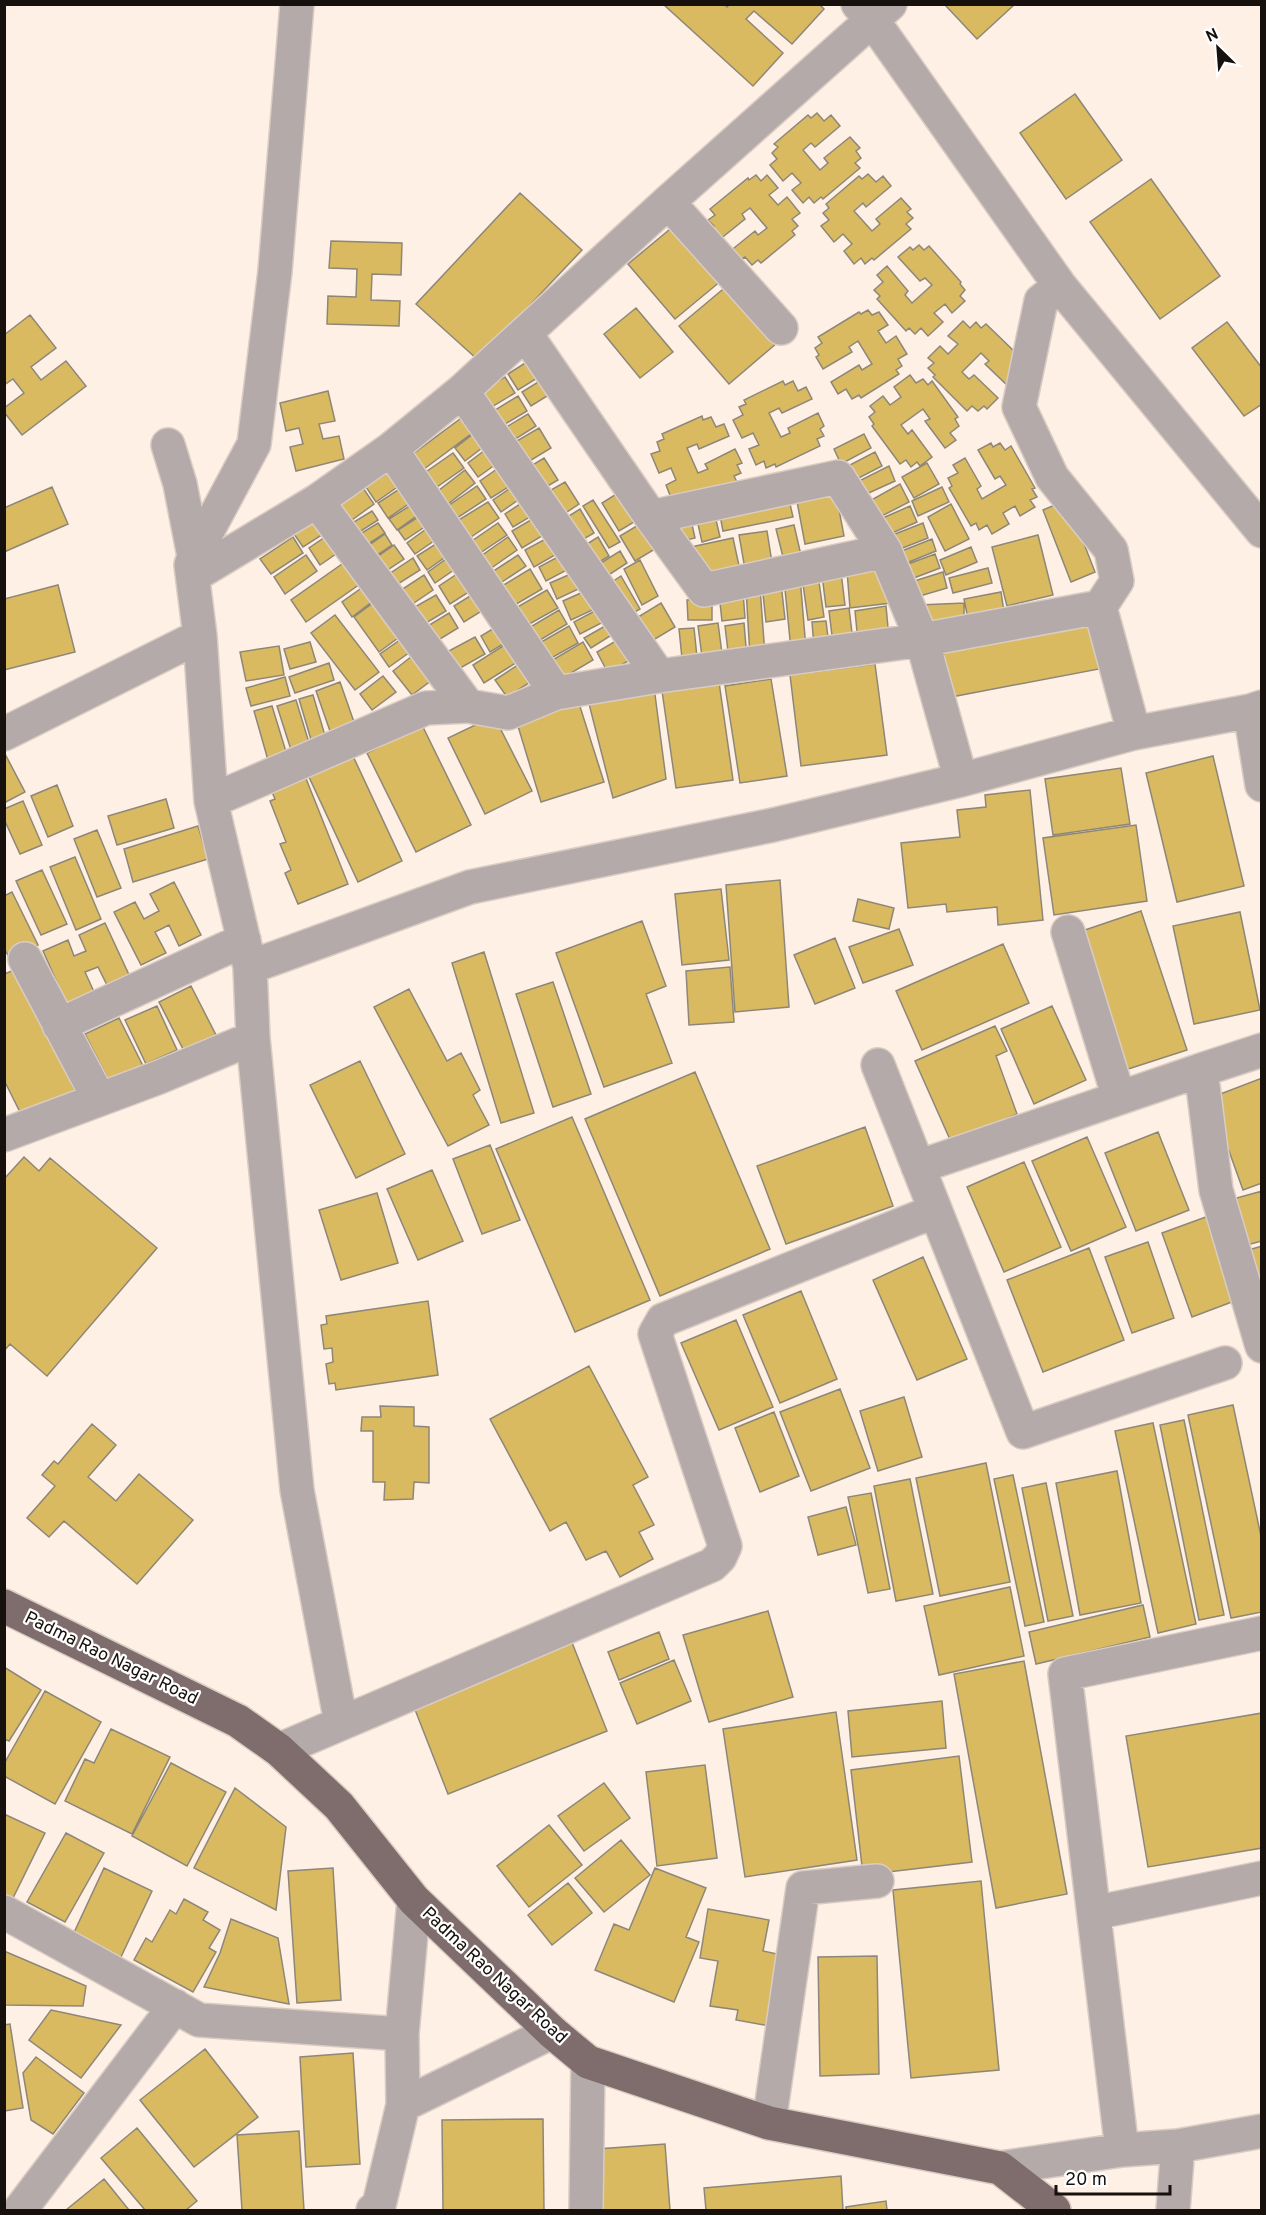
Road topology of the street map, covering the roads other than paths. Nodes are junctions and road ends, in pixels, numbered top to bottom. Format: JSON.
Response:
{"nodes":[{"id":1,"x":297,"y":4,"type":"edge"},
{"id":2,"x":874,"y":10,"type":"edge"},
{"id":3,"x":668,"y":202,"type":"junction"},
{"id":4,"x":1060,"y":286,"type":"junction"},
{"id":5,"x":781,"y":328,"type":"dead end"},
{"id":6,"x":525,"y":333,"type":"junction"},
{"id":7,"x":462,"y":390,"type":"junction"},
{"id":8,"x":168,"y":445,"type":"dead end"},
{"id":9,"x":391,"y":449,"type":"junction"},
{"id":10,"x":317,"y":501,"type":"junction"},
{"id":11,"x":651,"y":517,"type":"junction"},
{"id":12,"x":1262,"y":531,"type":"edge"},
{"id":13,"x":885,"y":550,"type":"junction"},
{"id":14,"x":194,"y":566,"type":"junction"},
{"id":15,"x":1100,"y":608,"type":"junction"},
{"id":16,"x":200,"y":636,"type":"junction"},
{"id":17,"x":921,"y":640,"type":"junction"},
{"id":18,"x":659,"y":676,"type":"junction"},
{"id":19,"x":556,"y":693,"type":"junction"},
{"id":20,"x":468,"y":706,"type":"junction"},
{"id":21,"x":1256,"y":709,"type":"edge"},
{"id":22,"x":1134,"y":733,"type":"junction"},
{"id":23,"x":4,"y":734,"type":"edge"},
{"id":24,"x":961,"y":780,"type":"junction"},
{"id":25,"x":1262,"y":784,"type":"edge"},
{"id":26,"x":212,"y":801,"type":"junction"},
{"id":27,"x":1068,"y":932,"type":"dead end"},
{"id":28,"x":247,"y":954,"type":"junction"},
{"id":29,"x":25,"y":959,"type":"dead end"},
{"id":30,"x":59,"y":1025,"type":"junction"},
{"id":31,"x":253,"y":1038,"type":"junction"},
{"id":32,"x":1262,"y":1050,"type":"edge"},
{"id":33,"x":878,"y":1065,"type":"dead end"},
{"id":34,"x":1201,"y":1070,"type":"junction"},
{"id":35,"x":1119,"y":1098,"type":"junction"},
{"id":36,"x":99,"y":1099,"type":"junction"},
{"id":37,"x":8,"y":1124,"type":"edge"},
{"id":38,"x":918,"y":1167,"type":"junction"},
{"id":39,"x":935,"y":1211,"type":"junction"},
{"id":40,"x":1262,"y":1346,"type":"edge"},
{"id":41,"x":1226,"y":1363,"type":"dead end"},
{"id":42,"x":4,"y":1606,"type":"edge"},
{"id":43,"x":1262,"y":1633,"type":"edge"},
{"id":44,"x":341,"y":1723,"type":"junction"},
{"id":45,"x":279,"y":1750,"type":"junction"},
{"id":46,"x":1262,"y":1878,"type":"edge"},
{"id":47,"x":877,"y":1881,"type":"dead end"},
{"id":48,"x":414,"y":1900,"type":"junction"},
{"id":49,"x":4,"y":1912,"type":"edge"},
{"id":50,"x":1094,"y":1913,"type":"junction"},
{"id":51,"x":175,"y":2006,"type":"junction"},
{"id":52,"x":552,"y":2032,"type":"junction"},
{"id":53,"x":402,"y":2034,"type":"junction"},
{"id":54,"x":588,"y":2062,"type":"junction"},
{"id":55,"x":403,"y":2105,"type":"junction"},
{"id":56,"x":769,"y":2123,"type":"junction"},
{"id":57,"x":1262,"y":2131,"type":"edge"},
{"id":58,"x":1178,"y":2146,"type":"junction"},
{"id":59,"x":1122,"y":2150,"type":"junction"},
{"id":60,"x":1000,"y":2168,"type":"junction"},
{"id":61,"x":377,"y":2209,"type":"edge"},
{"id":62,"x":20,"y":2211,"type":"edge"},
{"id":63,"x":586,"y":2211,"type":"edge"},
{"id":64,"x":1054,"y":2211,"type":"edge"},
{"id":65,"x":1173,"y":2211,"type":"edge"}],
"edges":[{"from":1,"to":14,"type":"street"},
{"from":2,"to":3,"type":"street"},
{"from":2,"to":4,"type":"street"},
{"from":3,"to":5,"type":"street"},
{"from":3,"to":6,"type":"street"},
{"from":4,"to":12,"type":"street"},
{"from":4,"to":15,"type":"street"},
{"from":6,"to":7,"type":"street"},
{"from":6,"to":11,"type":"street"},
{"from":7,"to":9,"type":"street"},
{"from":7,"to":18,"type":"street"},
{"from":8,"to":14,"type":"street"},
{"from":9,"to":10,"type":"street"},
{"from":9,"to":19,"type":"street"},
{"from":10,"to":14,"type":"street"},
{"from":10,"to":20,"type":"street"},
{"from":11,"to":13,"type":"street"},
{"from":11,"to":13,"type":"street"},
{"from":13,"to":17,"type":"street"},
{"from":14,"to":16,"type":"street"},
{"from":15,"to":17,"type":"street"},
{"from":15,"to":22,"type":"street"},
{"from":16,"to":23,"type":"street"},
{"from":16,"to":26,"type":"street"},
{"from":17,"to":18,"type":"street"},
{"from":17,"to":24,"type":"street"},
{"from":18,"to":19,"type":"street"},
{"from":19,"to":20,"type":"street"},
{"from":20,"to":26,"type":"street"},
{"from":21,"to":22,"type":"street"},
{"from":21,"to":25,"type":"street"},
{"from":22,"to":24,"type":"street"},
{"from":24,"to":28,"type":"street"},
{"from":26,"to":28,"type":"street"},
{"from":27,"to":35,"type":"street"},
{"from":28,"to":30,"type":"street"},
{"from":28,"to":31,"type":"street"},
{"from":29,"to":30,"type":"street"},
{"from":30,"to":36,"type":"street"},
{"from":31,"to":36,"type":"street"},
{"from":31,"to":44,"type":"street"},
{"from":32,"to":34,"type":"street"},
{"from":33,"to":38,"type":"street"},
{"from":34,"to":35,"type":"street"},
{"from":34,"to":40,"type":"street"},
{"from":35,"to":38,"type":"street"},
{"from":36,"to":37,"type":"street"},
{"from":38,"to":39,"type":"street"},
{"from":39,"to":41,"type":"street"},
{"from":39,"to":44,"type":"street"},
{"from":42,"to":45,"type":"main road","name":"Padma Rao Nagar Road"},
{"from":43,"to":50,"type":"street"},
{"from":44,"to":45,"type":"street"},
{"from":45,"to":48,"type":"main road","name":"Padma Rao Nagar Road"},
{"from":46,"to":50,"type":"street"},
{"from":47,"to":56,"type":"street"},
{"from":48,"to":52,"type":"main road","name":"Padma Rao Nagar Road"},
{"from":48,"to":53,"type":"street"},
{"from":49,"to":51,"type":"street"},
{"from":50,"to":59,"type":"street"},
{"from":51,"to":53,"type":"street"},
{"from":51,"to":62,"type":"street"},
{"from":52,"to":54,"type":"main road","name":"Padma Rao Nagar Road"},
{"from":52,"to":55,"type":"street"},
{"from":53,"to":55,"type":"street"},
{"from":54,"to":56,"type":"main road","name":"Padma Rao Nagar Road"},
{"from":54,"to":63,"type":"street"},
{"from":55,"to":61,"type":"street"},
{"from":56,"to":60,"type":"main road","name":"Padma Rao Nagar Road"},
{"from":57,"to":58,"type":"street"},
{"from":58,"to":59,"type":"street"},
{"from":58,"to":65,"type":"street"},
{"from":59,"to":60,"type":"street"},
{"from":60,"to":64,"type":"main road","name":"Padma Rao Nagar Road"}]}
